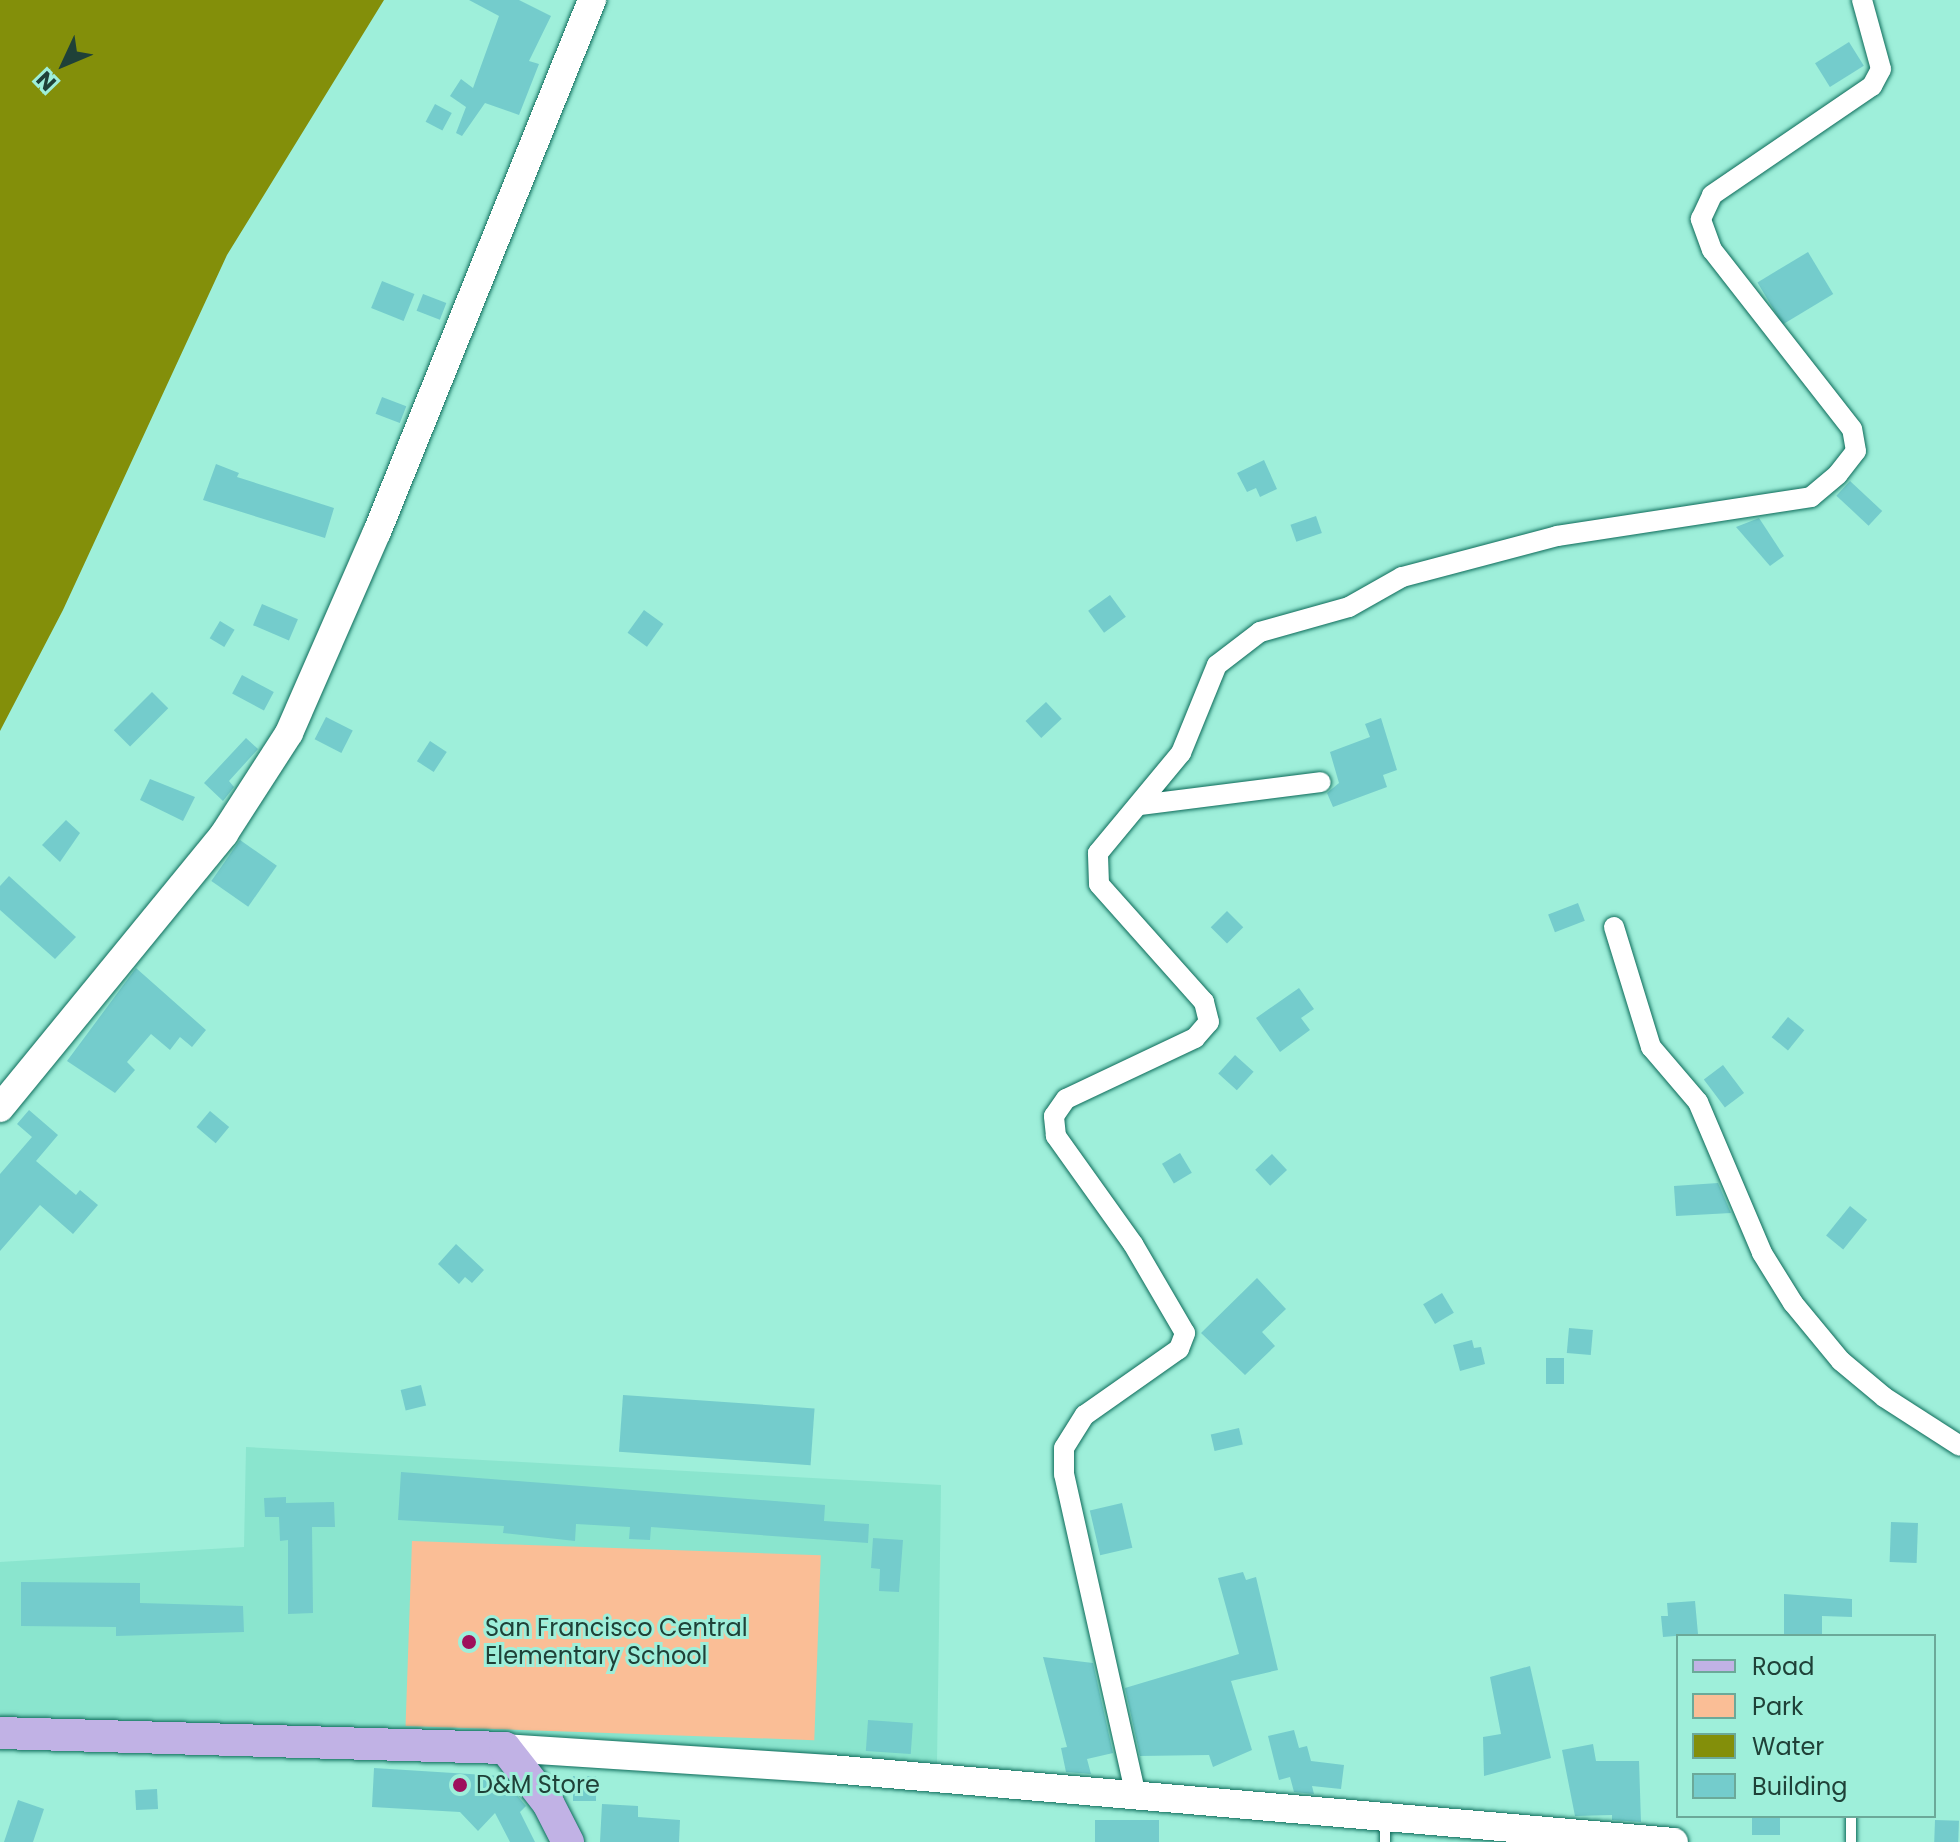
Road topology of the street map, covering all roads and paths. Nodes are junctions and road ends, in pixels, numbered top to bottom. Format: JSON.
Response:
{"nodes":[{"id":1,"x":592,"y":0,"type":"edge"},
{"id":2,"x":1862,"y":0,"type":"edge"},
{"id":3,"x":1321,"y":782,"type":"dead end"},
{"id":4,"x":1140,"y":805,"type":"junction"},
{"id":5,"x":1614,"y":927,"type":"dead end"},
{"id":6,"x":0,"y":1108,"type":"edge"},
{"id":7,"x":1960,"y":1446,"type":"edge"},
{"id":8,"x":0,"y":1733,"type":"edge"},
{"id":9,"x":505,"y":1748,"type":"junction"},
{"id":10,"x":1136,"y":1796,"type":"junction"},
{"id":11,"x":1851,"y":1818,"type":"edge"},
{"id":12,"x":1385,"y":1830,"type":"edge"},
{"id":13,"x":568,"y":1842,"type":"edge"},
{"id":14,"x":1674,"y":1842,"type":"edge"},
{"id":15,"x":1851,"y":1842,"type":"edge"}],
"edges":[{"from":1,"to":6,"type":"street"},
{"from":2,"to":4,"type":"street"},
{"from":3,"to":4,"type":"street"},
{"from":4,"to":10,"type":"street"},
{"from":5,"to":7,"type":"street"},
{"from":8,"to":9,"type":"main road"},
{"from":9,"to":10,"type":"street"},
{"from":9,"to":13,"type":"main road"},
{"from":10,"to":12,"type":"street"},
{"from":11,"to":15,"type":"lane"},
{"from":12,"to":14,"type":"street"}]}
